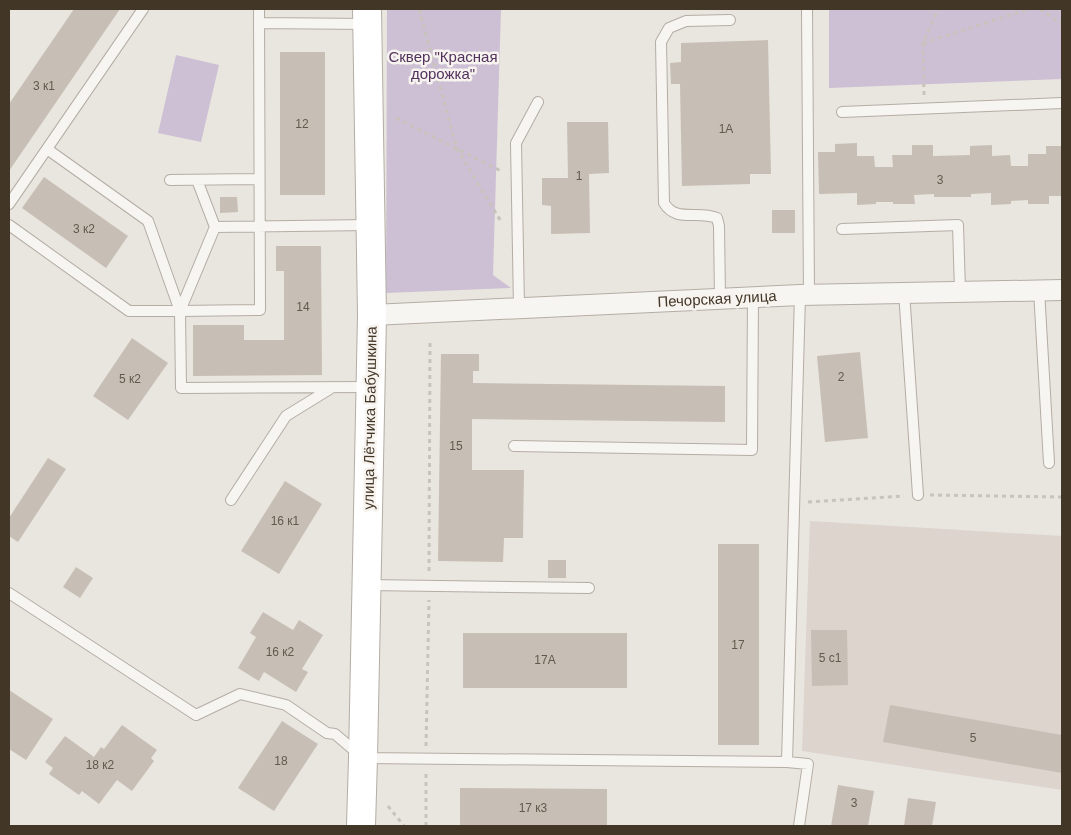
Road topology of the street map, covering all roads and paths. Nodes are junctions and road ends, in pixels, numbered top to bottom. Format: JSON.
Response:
{"nodes":[{"id":1,"x":142,"y":9,"type":"edge"},
{"id":2,"x":259,"y":9,"type":"edge"},
{"id":3,"x":419,"y":9,"type":"edge"},
{"id":4,"x":807,"y":9,"type":"edge"},
{"id":5,"x":938,"y":9,"type":"edge"},
{"id":6,"x":1029,"y":9,"type":"edge"},
{"id":7,"x":1040,"y":9,"type":"edge"},
{"id":8,"x":368,"y":16,"type":"edge"},
{"id":9,"x":730,"y":20,"type":"dead end"},
{"id":10,"x":259,"y":23,"type":"junction"},
{"id":11,"x":1062,"y":24,"type":"edge"},
{"id":12,"x":923,"y":43,"type":"junction"},
{"id":13,"x":538,"y":102,"type":"dead end"},
{"id":14,"x":1062,"y":103,"type":"edge"},
{"id":15,"x":925,"y":108,"type":"junction"},
{"id":16,"x":842,"y":112,"type":"dead end"},
{"id":17,"x":396,"y":118,"type":"dead end"},
{"id":18,"x":47,"y":149,"type":"junction"},
{"id":19,"x":457,"y":149,"type":"junction"},
{"id":20,"x":259,"y":179,"type":"junction"},
{"id":21,"x":517,"y":179,"type":"junction"},
{"id":22,"x":170,"y":180,"type":"dead end"},
{"id":23,"x":197,"y":180,"type":"junction"},
{"id":24,"x":9,"y":204,"type":"edge"},
{"id":25,"x":370,"y":225,"type":"junction"},
{"id":26,"x":9,"y":226,"type":"edge"},
{"id":27,"x":215,"y":227,"type":"junction"},
{"id":28,"x":259,"y":227,"type":"junction"},
{"id":29,"x":842,"y":229,"type":"dead end"},
{"id":30,"x":518,"y":250,"type":"junction"},
{"id":31,"x":1039,"y":290,"type":"junction"},
{"id":32,"x":1062,"y":290,"type":"edge"},
{"id":33,"x":960,"y":291,"type":"junction"},
{"id":34,"x":904,"y":292,"type":"junction"},
{"id":35,"x":804,"y":295,"type":"junction"},
{"id":36,"x":753,"y":297,"type":"junction"},
{"id":37,"x":720,"y":298,"type":"junction"},
{"id":38,"x":519,"y":307,"type":"junction"},
{"id":39,"x":180,"y":311,"type":"junction"},
{"id":40,"x":372,"y":315,"type":"junction"},
{"id":41,"x":334,"y":387,"type":"junction"},
{"id":42,"x":371,"y":387,"type":"junction"},
{"id":43,"x":514,"y":446,"type":"dead end"},
{"id":44,"x":1049,"y":463,"type":"dead end"},
{"id":45,"x":918,"y":495,"type":"dead end"},
{"id":46,"x":231,"y":500,"type":"dead end"},
{"id":47,"x":366,"y":585,"type":"junction"},
{"id":48,"x":588,"y":588,"type":"dead end"},
{"id":49,"x":9,"y":593,"type":"edge"},
{"id":50,"x":364,"y":758,"type":"junction"},
{"id":51,"x":787,"y":762,"type":"junction"},
{"id":52,"x":388,"y":806,"type":"dead end"},
{"id":53,"x":361,"y":826,"type":"edge"},
{"id":54,"x":404,"y":826,"type":"edge"},
{"id":55,"x":799,"y":826,"type":"edge"}],
"edges":[{"from":1,"to":18,"type":"lane"},
{"from":2,"to":10,"type":"lane"},
{"from":3,"to":19,"type":"path"},
{"from":4,"to":35,"type":"lane"},
{"from":5,"to":12,"type":"path"},
{"from":6,"to":12,"type":"path"},
{"from":7,"to":11,"type":"path"},
{"from":8,"to":10,"type":"lane"},
{"from":8,"to":25,"type":"main road","name":"улица Лётчика Бабушкина"},
{"from":9,"to":37,"type":"lane"},
{"from":10,"to":20,"type":"lane"},
{"from":12,"to":15,"type":"path"},
{"from":13,"to":21,"type":"lane"},
{"from":14,"to":15,"type":"lane"},
{"from":15,"to":16,"type":"lane"},
{"from":17,"to":19,"type":"path"},
{"from":18,"to":24,"type":"lane"},
{"from":18,"to":39,"type":"lane"},
{"from":19,"to":21,"type":"path"},
{"from":19,"to":30,"type":"path"},
{"from":20,"to":23,"type":"lane"},
{"from":20,"to":28,"type":"lane"},
{"from":21,"to":30,"type":"lane"},
{"from":22,"to":23,"type":"lane"},
{"from":23,"to":27,"type":"lane"},
{"from":25,"to":28,"type":"lane"},
{"from":25,"to":40,"type":"main road","name":"улица Лётчика Бабушкина"},
{"from":26,"to":39,"type":"lane"},
{"from":27,"to":28,"type":"lane"},
{"from":27,"to":39,"type":"lane"},
{"from":28,"to":39,"type":"lane"},
{"from":29,"to":33,"type":"lane"},
{"from":30,"to":38,"type":"lane"},
{"from":31,"to":32,"type":"street","name":"Печорская улица"},
{"from":31,"to":33,"type":"street","name":"Печорская улица"},
{"from":31,"to":44,"type":"lane"},
{"from":33,"to":34,"type":"street","name":"Печорская улица"},
{"from":34,"to":35,"type":"street","name":"Печорская улица"},
{"from":34,"to":45,"type":"lane"},
{"from":35,"to":36,"type":"street","name":"Печорская улица"},
{"from":35,"to":51,"type":"lane"},
{"from":36,"to":37,"type":"street","name":"Печорская улица"},
{"from":36,"to":43,"type":"lane"},
{"from":37,"to":38,"type":"street","name":"Печорская улица"},
{"from":38,"to":40,"type":"street","name":"Печорская улица"},
{"from":39,"to":41,"type":"lane"},
{"from":40,"to":42,"type":"main road","name":"улица Лётчика Бабушкина"},
{"from":41,"to":42,"type":"lane"},
{"from":41,"to":46,"type":"lane"},
{"from":42,"to":47,"type":"main road","name":"улица Лётчика Бабушкина"},
{"from":47,"to":48,"type":"lane"},
{"from":47,"to":50,"type":"main road","name":"улица Лётчика Бабушкина"},
{"from":49,"to":50,"type":"lane"},
{"from":50,"to":51,"type":"lane"},
{"from":50,"to":53,"type":"main road","name":"улица Лётчика Бабушкина"},
{"from":51,"to":55,"type":"lane"},
{"from":52,"to":54,"type":"path"}]}
